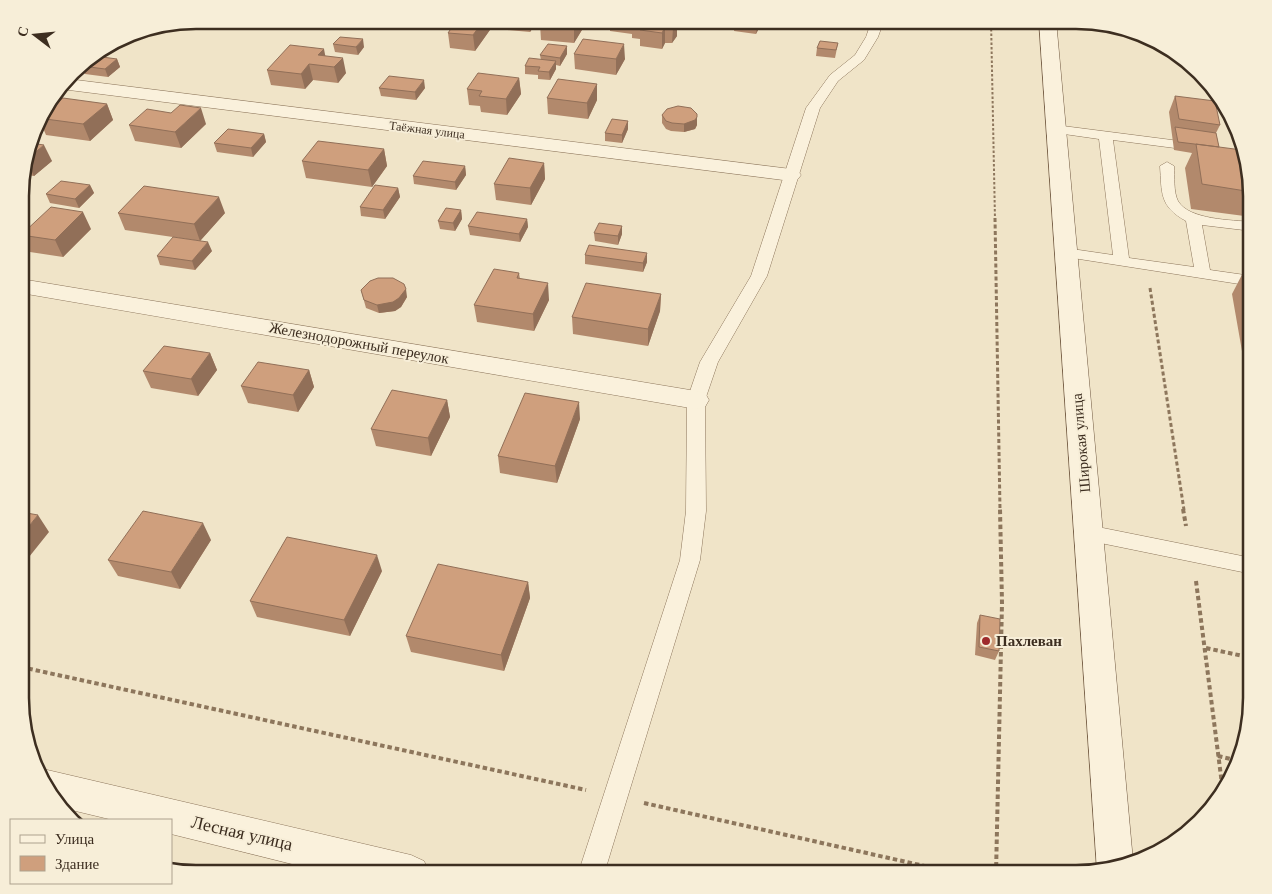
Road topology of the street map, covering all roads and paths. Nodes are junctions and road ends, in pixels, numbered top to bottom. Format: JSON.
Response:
{"nodes":[{"id":1,"x":875,"y":29,"type":"edge"},
{"id":2,"x":991,"y":29,"type":"edge"},
{"id":3,"x":1048,"y":29,"type":"edge"},
{"id":4,"x":71,"y":85,"type":"edge"},
{"id":5,"x":1055,"y":129,"type":"junction"},
{"id":6,"x":1105,"y":135,"type":"junction"},
{"id":7,"x":1213,"y":149,"type":"edge"},
{"id":8,"x":1167,"y":166,"type":"dead end"},
{"id":9,"x":791,"y":175,"type":"junction"},
{"id":10,"x":1193,"y":219,"type":"junction"},
{"id":11,"x":1243,"y":226,"type":"edge"},
{"id":12,"x":1065,"y":253,"type":"junction"},
{"id":13,"x":1122,"y":261,"type":"junction"},
{"id":14,"x":1147,"y":265,"type":"junction"},
{"id":15,"x":1203,"y":274,"type":"junction"},
{"id":16,"x":1243,"y":281,"type":"edge"},
{"id":17,"x":29,"y":287,"type":"edge"},
{"id":18,"x":696,"y":400,"type":"junction"},
{"id":19,"x":1088,"y":533,"type":"junction"},
{"id":20,"x":1191,"y":554,"type":"junction"},
{"id":21,"x":1243,"y":564,"type":"edge"},
{"id":22,"x":1206,"y":648,"type":"junction"},
{"id":23,"x":1243,"y":656,"type":"edge"},
{"id":24,"x":29,"y":669,"type":"edge"},
{"id":25,"x":1218,"y":756,"type":"junction"},
{"id":26,"x":1231,"y":758,"type":"edge"},
{"id":27,"x":1221,"y":781,"type":"edge"},
{"id":28,"x":56,"y":789,"type":"edge"},
{"id":29,"x":614,"y":796,"type":"junction"},
{"id":30,"x":1114,"y":861,"type":"edge"},
{"id":31,"x":373,"y":865,"type":"edge"},
{"id":32,"x":594,"y":865,"type":"edge"},
{"id":33,"x":920,"y":865,"type":"edge"},
{"id":34,"x":996,"y":865,"type":"edge"}],
"edges":[{"from":1,"to":9,"type":"lane"},
{"from":2,"to":34,"type":"path"},
{"from":3,"to":5,"type":"street","name":"Широкая улица"},
{"from":4,"to":9,"type":"street","name":"Таёжная улица"},
{"from":5,"to":6,"type":"lane"},
{"from":5,"to":12,"type":"street","name":"Широкая улица"},
{"from":6,"to":7,"type":"lane"},
{"from":6,"to":13,"type":"lane"},
{"from":8,"to":10,"type":"lane"},
{"from":9,"to":18,"type":"lane"},
{"from":10,"to":11,"type":"lane"},
{"from":10,"to":15,"type":"lane"},
{"from":12,"to":13,"type":"lane"},
{"from":12,"to":19,"type":"street","name":"Широкая улица"},
{"from":13,"to":14,"type":"lane"},
{"from":14,"to":15,"type":"lane"},
{"from":14,"to":20,"type":"path"},
{"from":15,"to":16,"type":"lane"},
{"from":17,"to":18,"type":"street","name":"Железнодорожный переулок"},
{"from":18,"to":29,"type":"lane"},
{"from":19,"to":20,"type":"lane"},
{"from":19,"to":30,"type":"street","name":"Широкая улица"},
{"from":20,"to":21,"type":"lane"},
{"from":20,"to":22,"type":"path"},
{"from":22,"to":23,"type":"path"},
{"from":22,"to":25,"type":"path"},
{"from":24,"to":29,"type":"path"},
{"from":25,"to":26,"type":"path"},
{"from":25,"to":27,"type":"path"},
{"from":28,"to":31,"type":"street","name":"Лесная улица"},
{"from":29,"to":32,"type":"lane"},
{"from":29,"to":33,"type":"path"}]}
